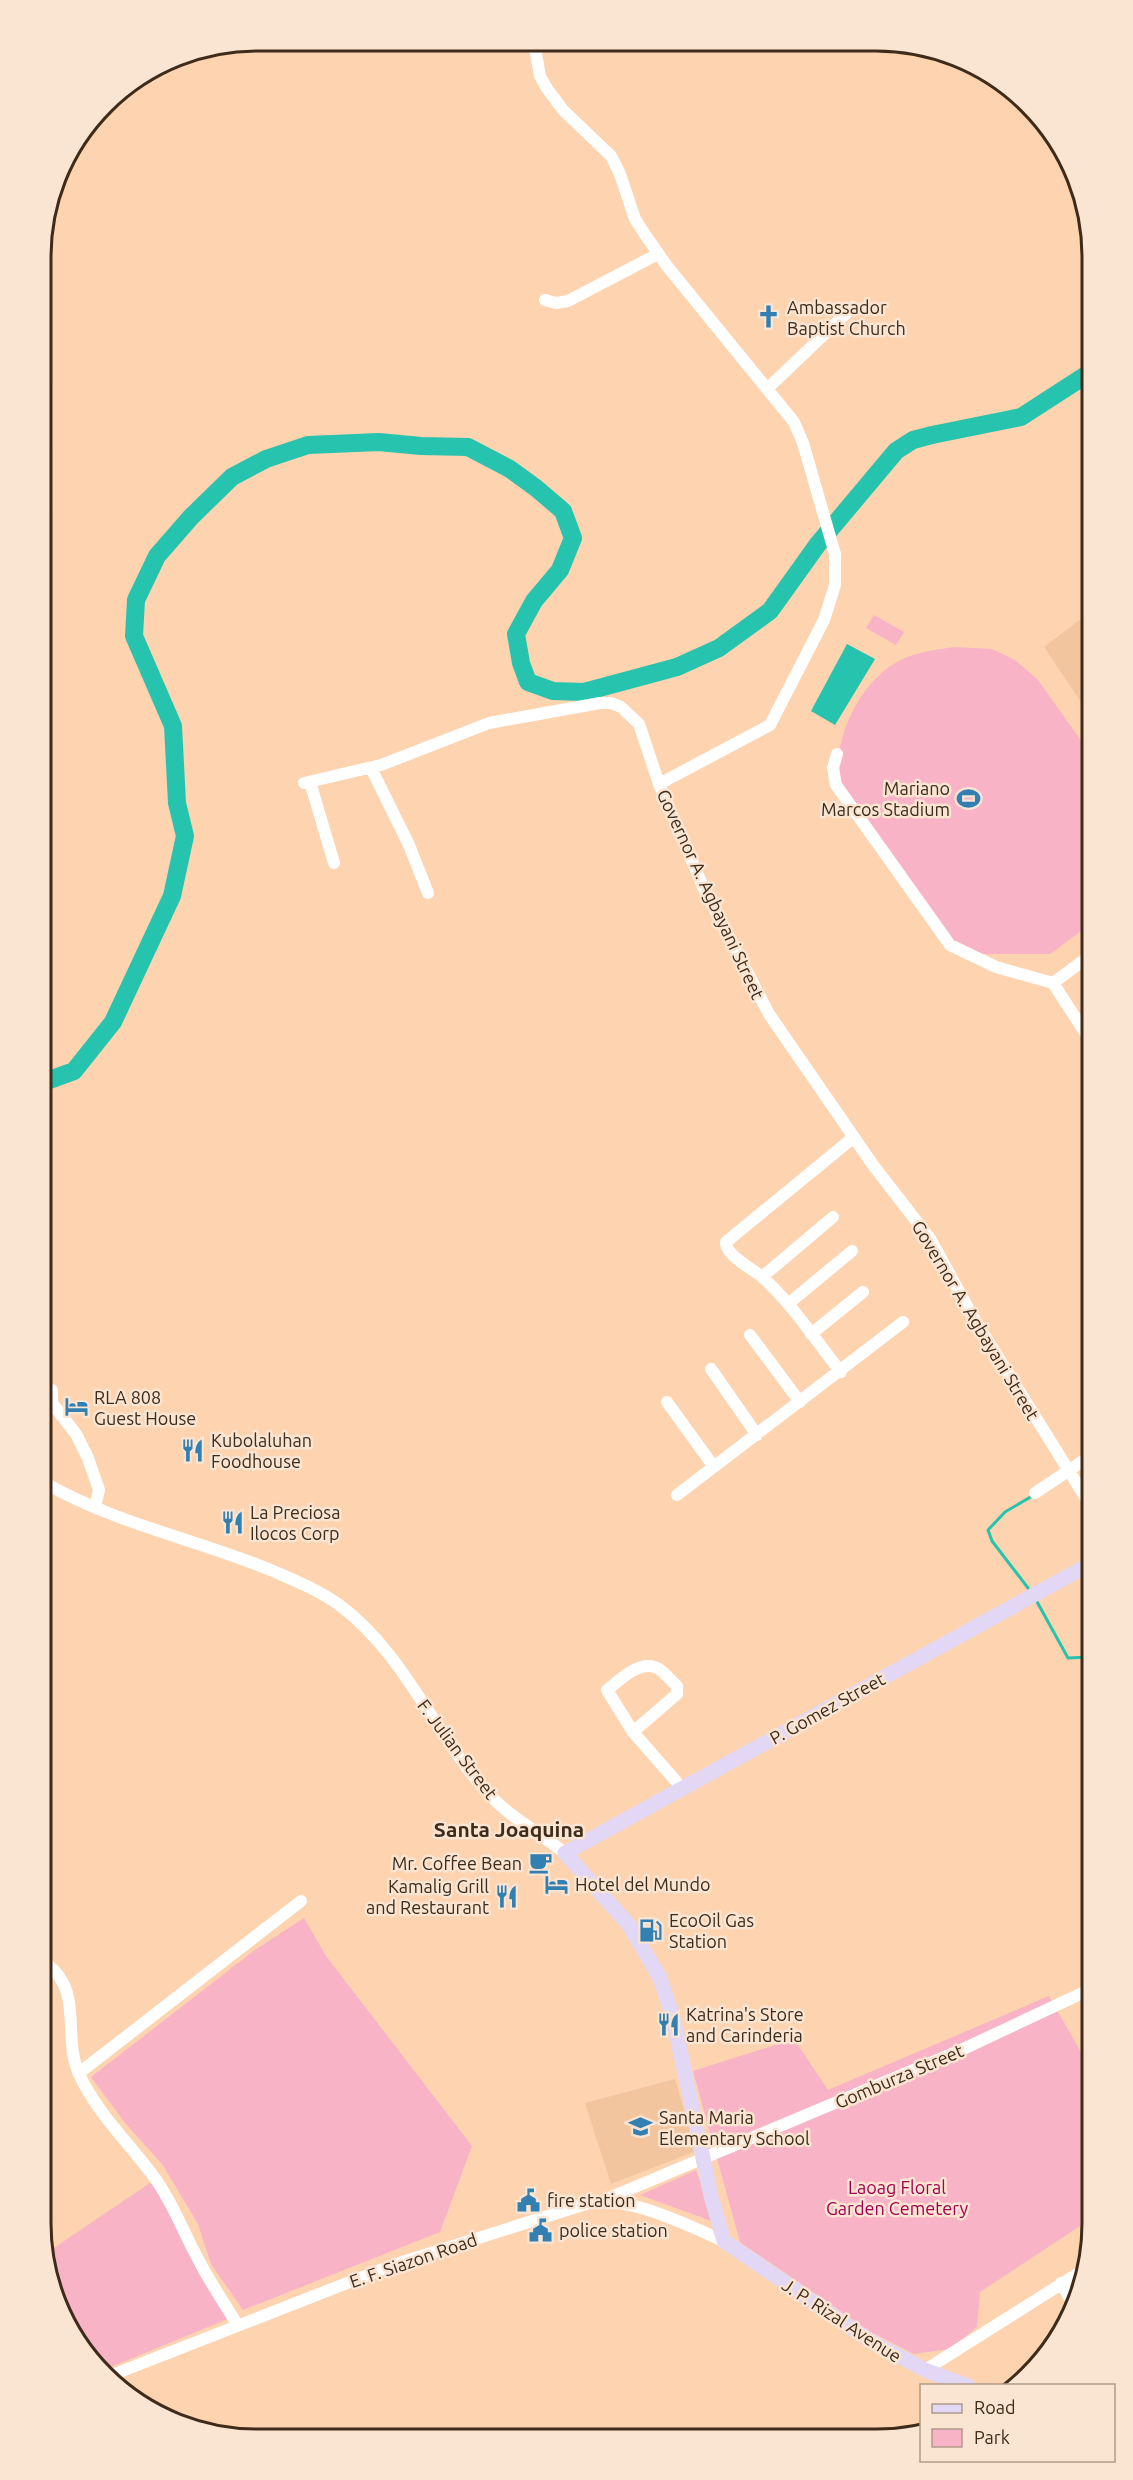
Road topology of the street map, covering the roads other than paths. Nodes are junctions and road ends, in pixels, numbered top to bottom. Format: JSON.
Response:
{"nodes":[{"id":1,"x":536,"y":51,"type":"edge"},
{"id":2,"x":658,"y":254,"type":"junction"},
{"id":3,"x":545,"y":300,"type":"dead end"},
{"id":4,"x":853,"y":307,"type":"dead end"},
{"id":5,"x":768,"y":388,"type":"junction"},
{"id":6,"x":837,"y":754,"type":"dead end"},
{"id":7,"x":371,"y":768,"type":"junction"},
{"id":8,"x":659,"y":784,"type":"junction"},
{"id":9,"x":334,"y":863,"type":"dead end"},
{"id":10,"x":428,"y":892,"type":"dead end"},
{"id":11,"x":1082,"y":961,"type":"edge"},
{"id":12,"x":1053,"y":983,"type":"junction"},
{"id":13,"x":1082,"y":1028,"type":"edge"},
{"id":14,"x":854,"y":1137,"type":"junction"},
{"id":15,"x":833,"y":1217,"type":"dead end"},
{"id":16,"x":852,"y":1251,"type":"dead end"},
{"id":17,"x":762,"y":1277,"type":"junction"},
{"id":18,"x":863,"y":1292,"type":"dead end"},
{"id":19,"x":788,"y":1304,"type":"junction"},
{"id":20,"x":903,"y":1323,"type":"dead end"},
{"id":21,"x":811,"y":1334,"type":"junction"},
{"id":22,"x":750,"y":1335,"type":"dead end"},
{"id":23,"x":711,"y":1370,"type":"dead end"},
{"id":24,"x":841,"y":1372,"type":"junction"},
{"id":25,"x":52,"y":1390,"type":"dead end"},
{"id":26,"x":667,"y":1402,"type":"dead end"},
{"id":27,"x":800,"y":1402,"type":"junction"},
{"id":28,"x":757,"y":1435,"type":"junction"},
{"id":29,"x":1082,"y":1462,"type":"edge"},
{"id":30,"x":714,"y":1467,"type":"junction"},
{"id":31,"x":1069,"y":1470,"type":"junction"},
{"id":32,"x":51,"y":1486,"type":"edge"},
{"id":33,"x":1082,"y":1491,"type":"edge"},
{"id":34,"x":1035,"y":1493,"type":"dead end"},
{"id":35,"x":677,"y":1495,"type":"dead end"},
{"id":36,"x":95,"y":1507,"type":"junction"},
{"id":37,"x":1082,"y":1568,"type":"edge"},
{"id":38,"x":633,"y":1732,"type":"junction"},
{"id":39,"x":682,"y":1788,"type":"junction"},
{"id":40,"x":565,"y":1853,"type":"junction"},
{"id":41,"x":301,"y":1901,"type":"dead end"},
{"id":42,"x":51,"y":1968,"type":"edge"},
{"id":43,"x":1082,"y":1993,"type":"edge"},
{"id":44,"x":79,"y":2073,"type":"junction"},
{"id":45,"x":703,"y":2158,"type":"junction"},
{"id":46,"x":604,"y":2200,"type":"junction"},
{"id":47,"x":724,"y":2241,"type":"junction"},
{"id":48,"x":1075,"y":2274,"type":"edge"},
{"id":49,"x":1060,"y":2283,"type":"junction"},
{"id":50,"x":1068,"y":2296,"type":"edge"},
{"id":51,"x":237,"y":2324,"type":"junction"},
{"id":52,"x":925,"y":2370,"type":"junction"},
{"id":53,"x":116,"y":2373,"type":"edge"},
{"id":54,"x":965,"y":2384,"type":"edge"}],
"edges":[{"from":1,"to":2,"type":"street"},
{"from":2,"to":3,"type":"street"},
{"from":2,"to":5,"type":"street"},
{"from":4,"to":5,"type":"street"},
{"from":5,"to":8,"type":"street"},
{"from":6,"to":12,"type":"street"},
{"from":7,"to":8,"type":"street","name":"Governor A. Agbayani Street"},
{"from":7,"to":9,"type":"street","name":"Governor A. Agbayani Street"},
{"from":7,"to":10,"type":"street"},
{"from":8,"to":14,"type":"street","name":"Governor A. Agbayani Street"},
{"from":11,"to":12,"type":"street"},
{"from":12,"to":13,"type":"street"},
{"from":14,"to":17,"type":"street"},
{"from":14,"to":31,"type":"street","name":"Governor A. Agbayani Street"},
{"from":15,"to":17,"type":"street"},
{"from":16,"to":19,"type":"street"},
{"from":17,"to":19,"type":"street"},
{"from":18,"to":21,"type":"street"},
{"from":19,"to":21,"type":"street"},
{"from":20,"to":24,"type":"street"},
{"from":21,"to":24,"type":"street"},
{"from":22,"to":27,"type":"street"},
{"from":23,"to":28,"type":"street"},
{"from":24,"to":27,"type":"street"},
{"from":25,"to":36,"type":"street"},
{"from":26,"to":30,"type":"street"},
{"from":27,"to":28,"type":"street"},
{"from":28,"to":30,"type":"street"},
{"from":29,"to":31,"type":"street"},
{"from":30,"to":35,"type":"street"},
{"from":31,"to":33,"type":"street","name":"Governor A. Agbayani Street"},
{"from":31,"to":34,"type":"street"},
{"from":32,"to":36,"type":"street","name":"F. Julian Street"},
{"from":36,"to":40,"type":"street","name":"F. Julian Street"},
{"from":37,"to":39,"type":"main road","name":"P. Gomez Street"},
{"from":38,"to":38,"type":"street"},
{"from":38,"to":39,"type":"street"},
{"from":39,"to":40,"type":"main road","name":"P. Gomez Street"},
{"from":40,"to":45,"type":"main road","name":"F. Julian Street"},
{"from":41,"to":44,"type":"street"},
{"from":42,"to":44,"type":"street"},
{"from":43,"to":45,"type":"street","name":"Gomburza Street"},
{"from":44,"to":51,"type":"street"},
{"from":45,"to":46,"type":"street","name":"Gomburza Street"},
{"from":45,"to":47,"type":"main road","name":"F. Julian Street"},
{"from":46,"to":47,"type":"street"},
{"from":46,"to":51,"type":"street","name":"E. F. Siazon Road"},
{"from":47,"to":52,"type":"main road","name":"J. P. Rizal Avenue"},
{"from":48,"to":49,"type":"street"},
{"from":49,"to":50,"type":"street"},
{"from":49,"to":52,"type":"street"},
{"from":51,"to":53,"type":"street","name":"E. F. Siazon Road"},
{"from":52,"to":54,"type":"main road","name":"J. P. Rizal Avenue"}]}
